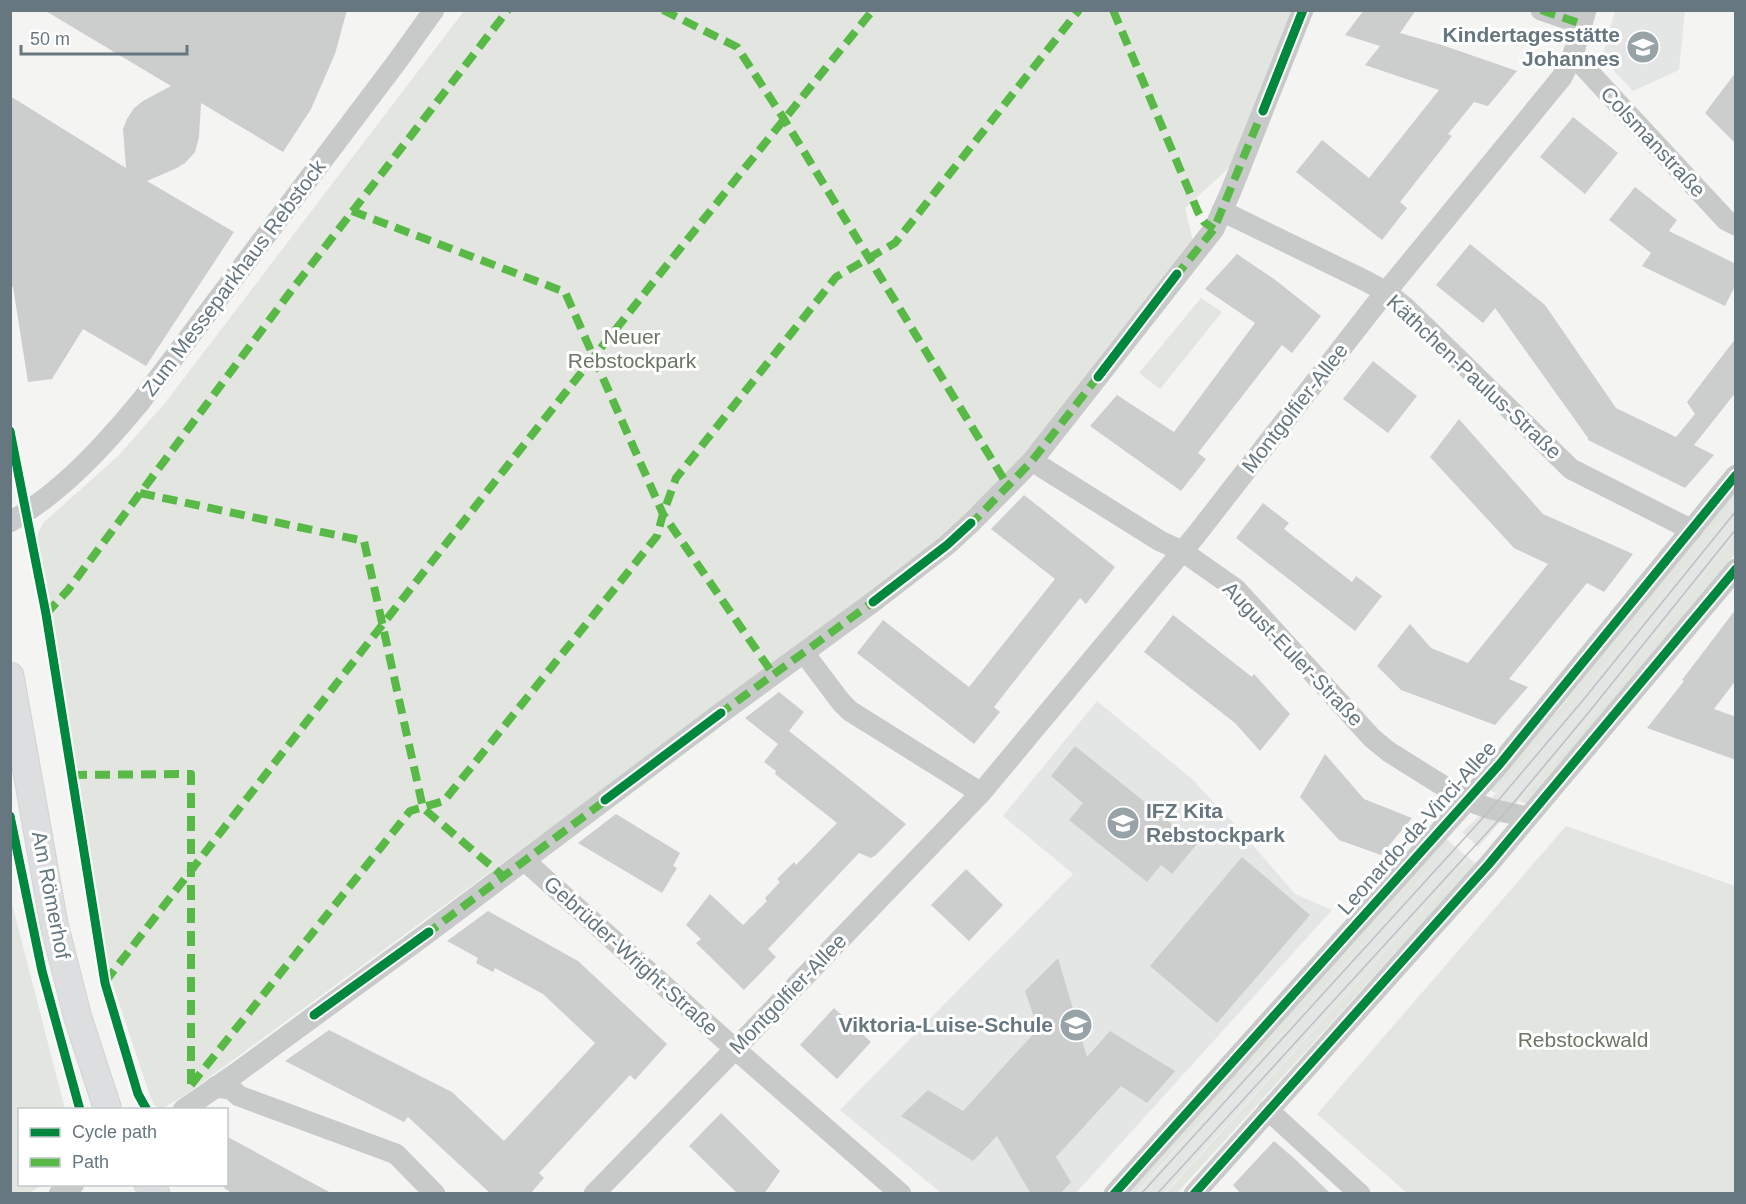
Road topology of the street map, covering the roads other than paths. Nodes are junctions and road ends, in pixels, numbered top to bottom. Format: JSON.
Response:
{"nodes":[{"id":1,"x":434,"y":10,"type":"edge"},
{"id":2,"x":1303,"y":10,"type":"edge"},
{"id":3,"x":1541,"y":10,"type":"edge"},
{"id":4,"x":1584,"y":17,"type":"edge"},
{"id":5,"x":1573,"y":55,"type":"junction"},
{"id":6,"x":1222,"y":211,"type":"junction"},
{"id":7,"x":1736,"y":225,"type":"edge"},
{"id":8,"x":1386,"y":292,"type":"junction"},
{"id":9,"x":1032,"y":461,"type":"junction"},
{"id":10,"x":1736,"y":476,"type":"edge"},
{"id":11,"x":10,"y":522,"type":"edge"},
{"id":12,"x":1692,"y":530,"type":"junction"},
{"id":13,"x":1182,"y":551,"type":"junction"},
{"id":14,"x":1736,"y":569,"type":"edge"},
{"id":15,"x":804,"y":652,"type":"junction"},
{"id":16,"x":10,"y":676,"type":"edge"},
{"id":17,"x":14,"y":716,"type":"edge"},
{"id":18,"x":981,"y":793,"type":"junction"},
{"id":19,"x":1466,"y":800,"type":"junction"},
{"id":20,"x":1527,"y":817,"type":"junction"},
{"id":21,"x":525,"y":861,"type":"junction"},
{"id":22,"x":735,"y":1049,"type":"junction"},
{"id":23,"x":215,"y":1087,"type":"junction"},
{"id":24,"x":107,"y":1108,"type":"edge"},
{"id":25,"x":186,"y":1108,"type":"edge"},
{"id":26,"x":1268,"y":1110,"type":"junction"},
{"id":27,"x":72,"y":1186,"type":"edge"},
{"id":28,"x":59,"y":1194,"type":"edge"},
{"id":29,"x":435,"y":1194,"type":"edge"},
{"id":30,"x":594,"y":1194,"type":"edge"},
{"id":31,"x":901,"y":1194,"type":"edge"},
{"id":32,"x":1114,"y":1194,"type":"edge"},
{"id":33,"x":1194,"y":1194,"type":"edge"},
{"id":34,"x":1360,"y":1194,"type":"edge"}],
"edges":[{"from":1,"to":11,"type":"street","name":"Zum Messeparkhaus Rebstock"},
{"from":2,"to":6,"type":"street"},
{"from":3,"to":4,"type":"street"},
{"from":4,"to":5,"type":"street","name":"Montgolfier-Allee"},
{"from":5,"to":7,"type":"street","name":"Colsmanstraße"},
{"from":5,"to":8,"type":"street","name":"Montgolfier-Allee"},
{"from":6,"to":8,"type":"street","name":"Käthchen-Paulus-Straße"},
{"from":6,"to":9,"type":"street"},
{"from":8,"to":12,"type":"street","name":"Käthchen-Paulus-Straße"},
{"from":8,"to":13,"type":"street","name":"Montgolfier-Allee"},
{"from":9,"to":13,"type":"street","name":"August-Euler-Straße"},
{"from":9,"to":15,"type":"street"},
{"from":10,"to":12,"type":"street","name":"Leonardo-da-Vinci-Allee"},
{"from":12,"to":19,"type":"street","name":"Leonardo-da-Vinci-Allee"},
{"from":13,"to":18,"type":"street","name":"Montgolfier-Allee"},
{"from":13,"to":19,"type":"street","name":"August-Euler-Straße"},
{"from":14,"to":20,"type":"street"},
{"from":15,"to":18,"type":"street"},
{"from":15,"to":21,"type":"street"},
{"from":16,"to":17,"type":"main road","name":"Am Römerhof"},
{"from":17,"to":24,"type":"main road","name":"Am Römerhof"},
{"from":18,"to":22,"type":"street","name":"Montgolfier-Allee"},
{"from":19,"to":20,"type":"street","name":"August-Euler-Straße"},
{"from":19,"to":32,"type":"street","name":"Leonardo-da-Vinci-Allee"},
{"from":20,"to":26,"type":"street"},
{"from":21,"to":22,"type":"street","name":"Gebrüder-Wright-Straße"},
{"from":21,"to":23,"type":"street"},
{"from":22,"to":30,"type":"street","name":"Montgolfier-Allee"},
{"from":22,"to":31,"type":"street","name":"Gebrüder-Wright-Straße"},
{"from":23,"to":25,"type":"street"},
{"from":23,"to":29,"type":"street"},
{"from":26,"to":33,"type":"street"},
{"from":26,"to":34,"type":"street"},
{"from":27,"to":28,"type":"street"}]}
